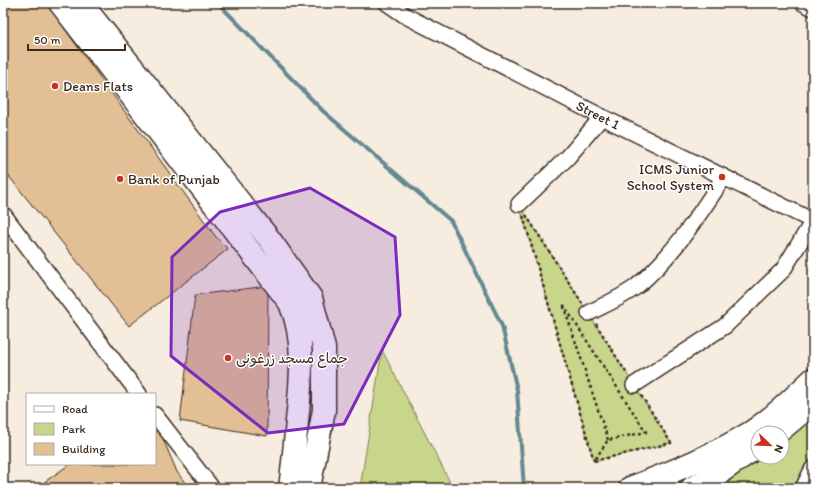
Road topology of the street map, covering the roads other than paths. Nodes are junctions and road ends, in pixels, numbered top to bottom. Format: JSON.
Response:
{"nodes":[{"id":1,"x":60,"y":3,"type":"edge"},
{"id":2,"x":81,"y":3,"type":"edge"},
{"id":3,"x":387,"y":3,"type":"edge"},
{"id":4,"x":803,"y":3,"type":"edge"},
{"id":5,"x":813,"y":8,"type":"edge"},
{"id":6,"x":409,"y":9,"type":"edge"},
{"id":7,"x":602,"y":117,"type":"junction"},
{"id":8,"x":203,"y":173,"type":"junction"},
{"id":9,"x":724,"y":177,"type":"junction"},
{"id":10,"x":519,"y":204,"type":"road end"},
{"id":11,"x":3,"y":214,"type":"edge"},
{"id":12,"x":813,"y":221,"type":"edge"},
{"id":13,"x":589,"y":313,"type":"road end"},
{"id":14,"x":813,"y":379,"type":"edge"},
{"id":15,"x":634,"y":385,"type":"road end"},
{"id":16,"x":138,"y":393,"type":"edge"},
{"id":17,"x":813,"y":403,"type":"edge"},
{"id":18,"x":156,"y":415,"type":"edge"},
{"id":19,"x":787,"y":425,"type":"edge"},
{"id":20,"x":750,"y":453,"type":"edge"},
{"id":21,"x":706,"y":457,"type":"junction"},
{"id":22,"x":813,"y":468,"type":"edge"},
{"id":23,"x":670,"y":481,"type":"edge"},
{"id":24,"x":717,"y":484,"type":"edge"},
{"id":25,"x":212,"y":488,"type":"edge"},
{"id":26,"x":290,"y":488,"type":"edge"},
{"id":27,"x":309,"y":488,"type":"edge"},
{"id":28,"x":630,"y":488,"type":"edge"},
{"id":29,"x":692,"y":488,"type":"edge"},
{"id":30,"x":803,"y":488,"type":"edge"}],
"edges":[{"from":1,"to":8,"type":"main road"},
{"from":2,"to":8,"type":"main road"},
{"from":3,"to":6,"type":"street","name":"Street 1"},
{"from":4,"to":5,"type":"street"},
{"from":6,"to":7,"type":"street","name":"Street 1"},
{"from":7,"to":9,"type":"street","name":"Street 1"},
{"from":7,"to":10,"type":"street"},
{"from":8,"to":26,"type":"main road"},
{"from":8,"to":27,"type":"main road"},
{"from":9,"to":12,"type":"street","name":"Street 1"},
{"from":9,"to":13,"type":"street"},
{"from":11,"to":16,"type":"street"},
{"from":12,"to":15,"type":"street"},
{"from":14,"to":21,"type":"main road"},
{"from":17,"to":19,"type":"main road"},
{"from":18,"to":25,"type":"street"},
{"from":20,"to":24,"type":"main road"},
{"from":21,"to":23,"type":"main road"},
{"from":21,"to":24,"type":"main road"},
{"from":22,"to":30,"type":"street"},
{"from":23,"to":28,"type":"main road"},
{"from":24,"to":29,"type":"main road"}]}
